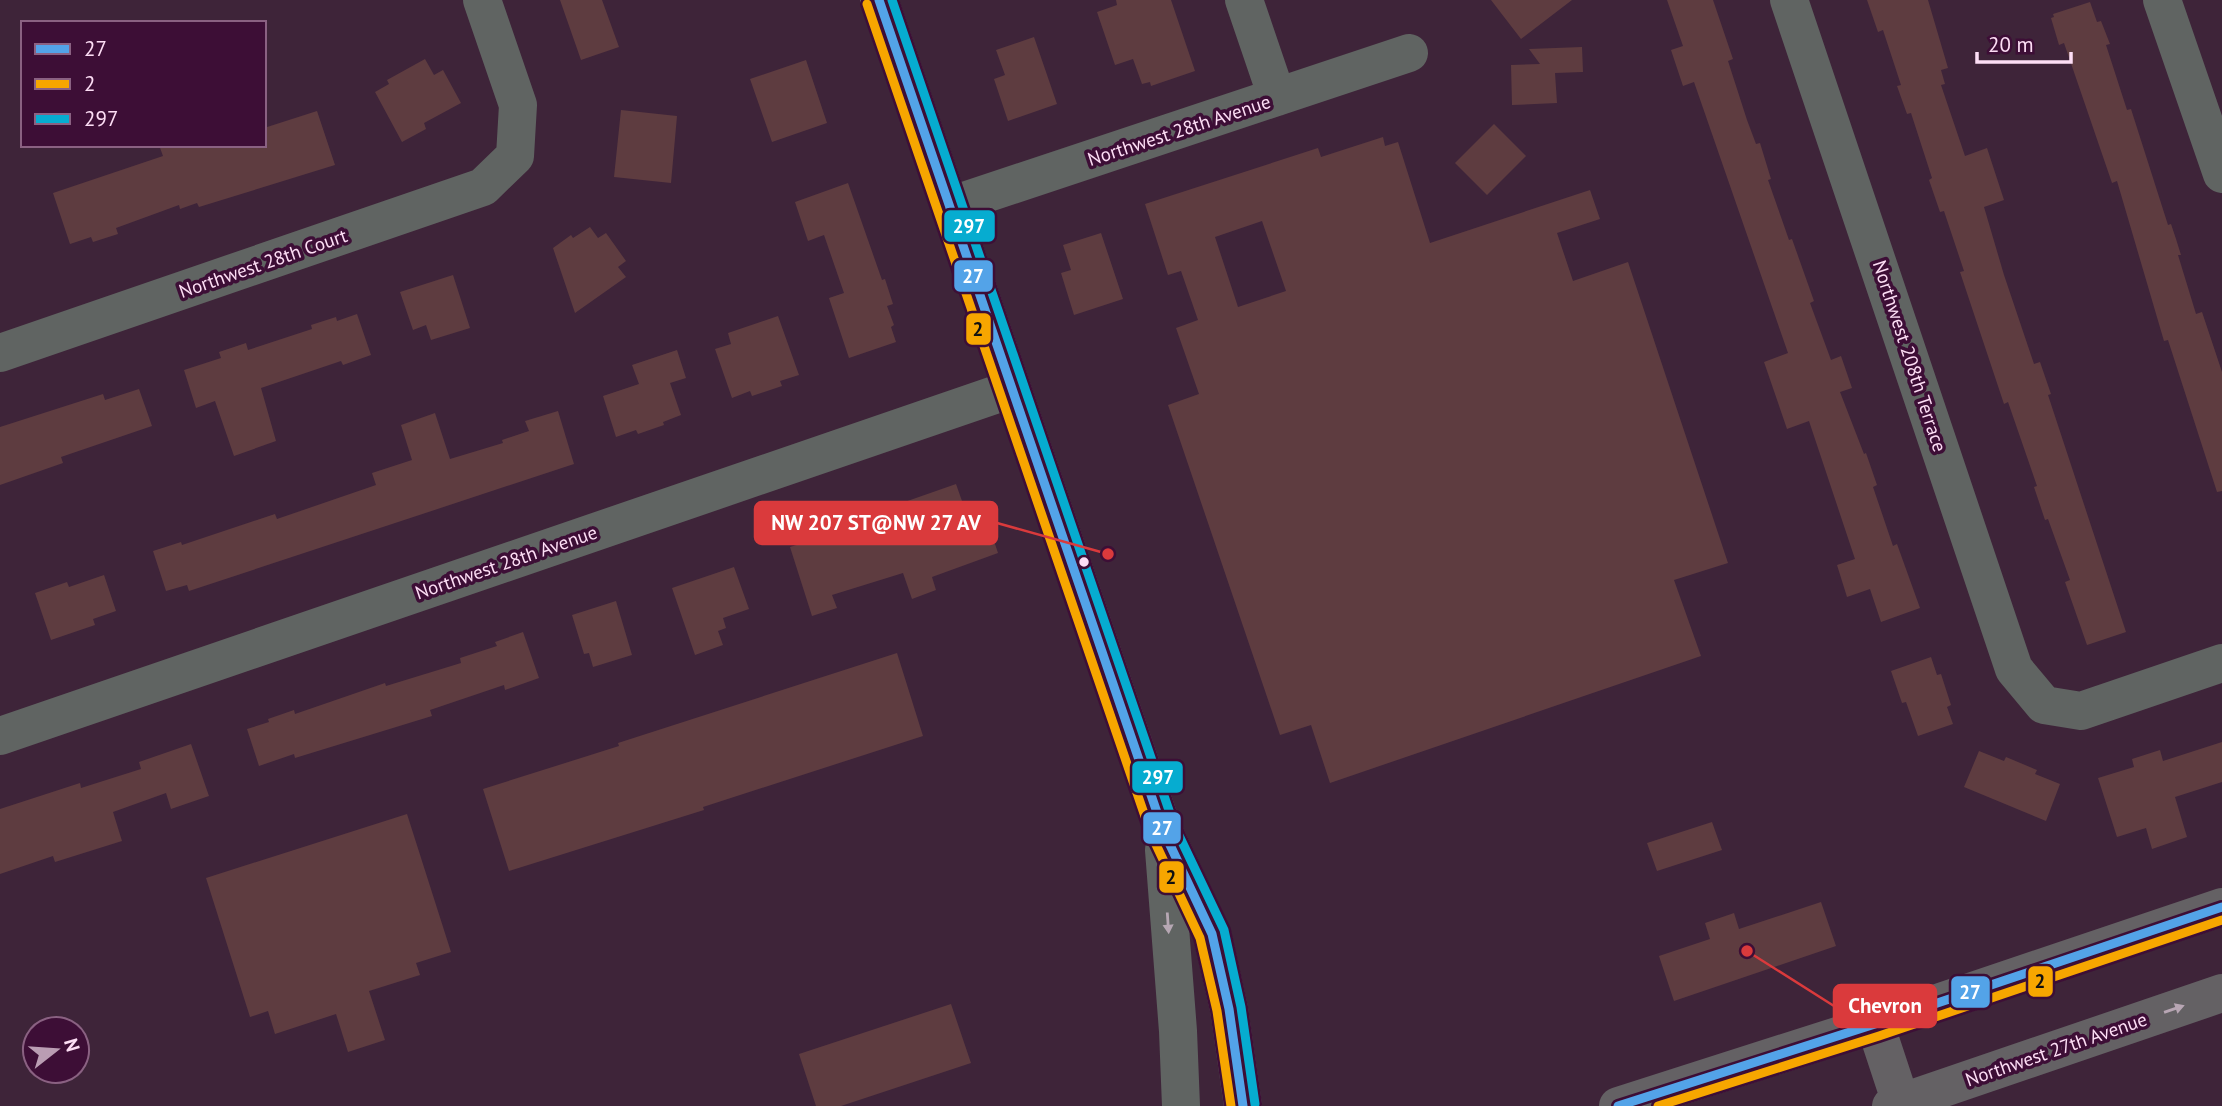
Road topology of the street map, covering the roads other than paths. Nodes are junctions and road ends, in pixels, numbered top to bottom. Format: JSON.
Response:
{"nodes":[{"id":1,"x":482,"y":0,"type":"edge"},
{"id":2,"x":879,"y":0,"type":"edge"},
{"id":3,"x":1244,"y":0,"type":"edge"},
{"id":4,"x":1789,"y":0,"type":"edge"},
{"id":5,"x":2162,"y":0,"type":"edge"},
{"id":6,"x":1409,"y":54,"type":"dead end"},
{"id":7,"x":1277,"y":97,"type":"junction"},
{"id":8,"x":2222,"y":174,"type":"edge"},
{"id":9,"x":949,"y":206,"type":"junction"},
{"id":10,"x":0,"y":353,"type":"edge"},
{"id":11,"x":1012,"y":389,"type":"junction"},
{"id":12,"x":2222,"y":663,"type":"edge"},
{"id":13,"x":0,"y":736,"type":"edge"},
{"id":14,"x":1163,"y":830,"type":"junction"},
{"id":15,"x":2222,"y":907,"type":"edge"},
{"id":16,"x":2222,"y":993,"type":"edge"},
{"id":17,"x":1875,"y":1024,"type":"junction"},
{"id":18,"x":1896,"y":1104,"type":"edge"},
{"id":19,"x":1181,"y":1106,"type":"edge"},
{"id":20,"x":1243,"y":1106,"type":"edge"},
{"id":21,"x":1618,"y":1106,"type":"edge"}],
"edges":[{"from":1,"to":10,"type":"street","name":"Northwest 28th Court"},
{"from":2,"to":9,"type":"street"},
{"from":3,"to":7,"type":"street"},
{"from":4,"to":12,"type":"street","name":"Northwest 208th Terrace"},
{"from":5,"to":8,"type":"street"},
{"from":6,"to":7,"type":"street","name":"Northwest 28th Avenue"},
{"from":7,"to":9,"type":"street","name":"Northwest 28th Avenue"},
{"from":9,"to":11,"type":"street"},
{"from":11,"to":13,"type":"street","name":"Northwest 28th Avenue"},
{"from":11,"to":14,"type":"street"},
{"from":14,"to":19,"type":"street","one_way":true},
{"from":14,"to":20,"type":"street"},
{"from":15,"to":17,"type":"main road"},
{"from":18,"to":16,"type":"main road","name":"Northwest 27th Avenue","one_way":true},
{"from":17,"to":18,"type":"main road"},
{"from":17,"to":21,"type":"main road"}]}
